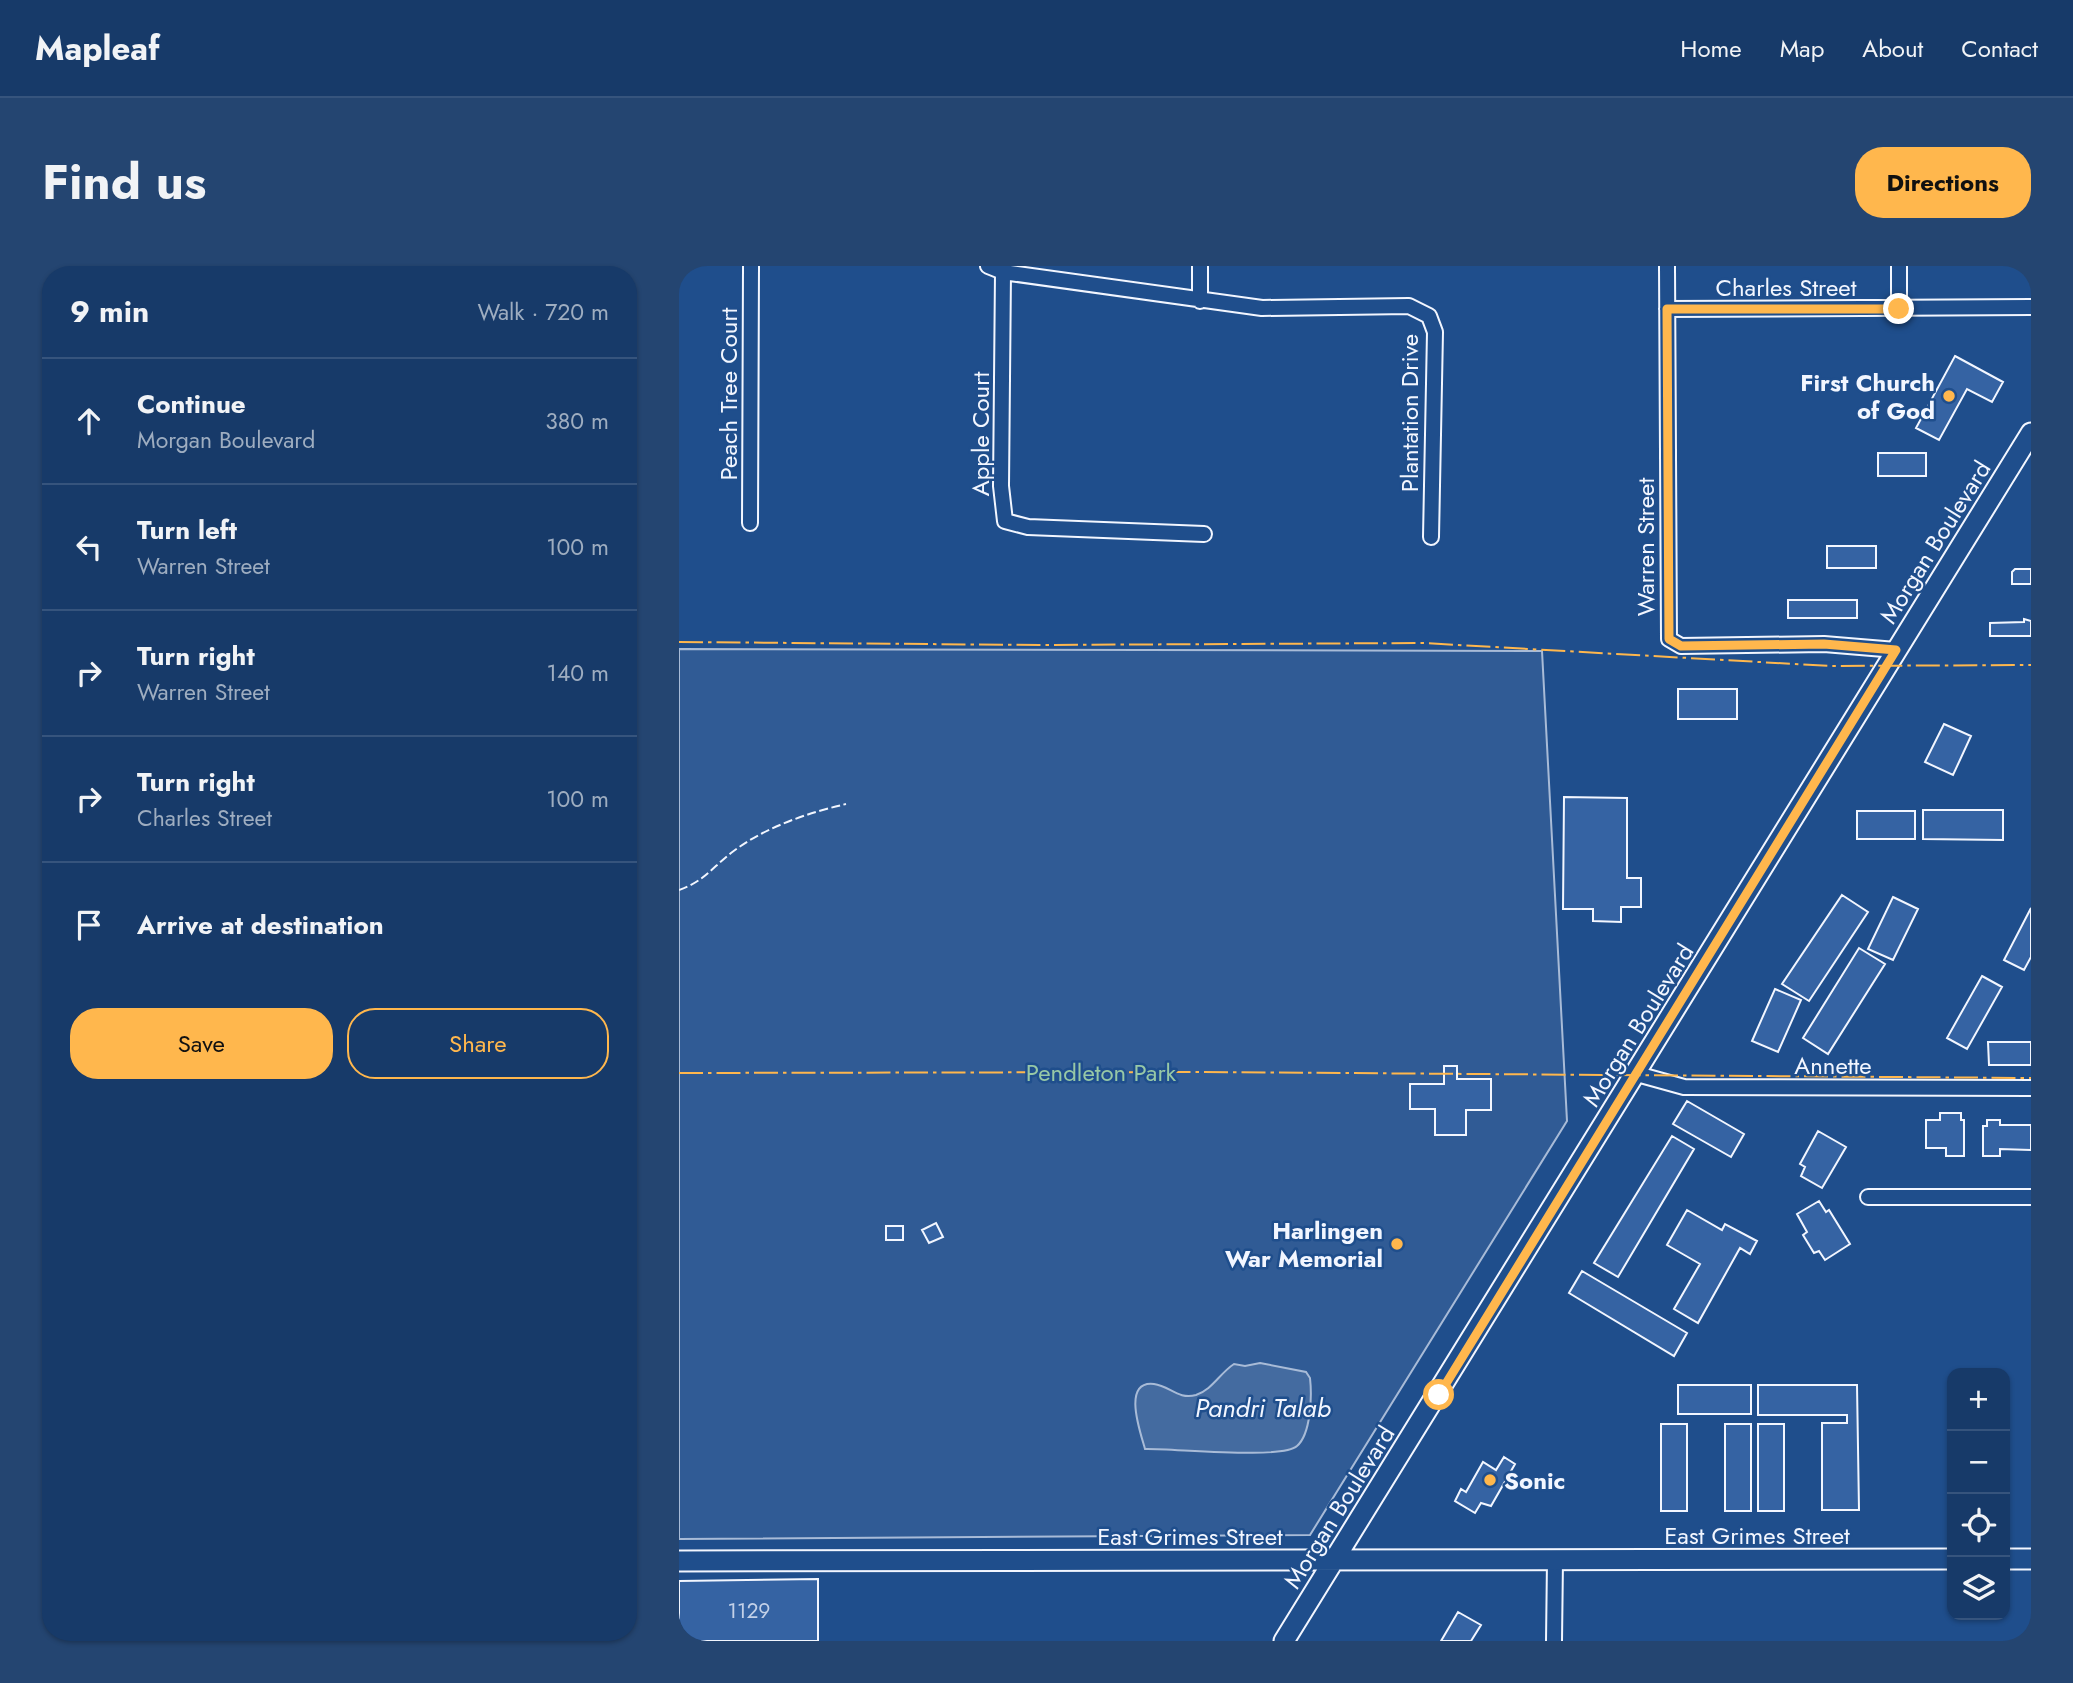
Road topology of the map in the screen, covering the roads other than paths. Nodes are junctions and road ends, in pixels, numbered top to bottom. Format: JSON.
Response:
{"nodes":[{"id":1,"x":751,"y":266,"type":"edge"},
{"id":2,"x":988,"y":266,"type":"edge"},
{"id":3,"x":1200,"y":266,"type":"edge"},
{"id":4,"x":1667,"y":266,"type":"edge"},
{"id":5,"x":1899,"y":266,"type":"edge"},
{"id":6,"x":1003,"y":272,"type":"junction"},
{"id":7,"x":1200,"y":301,"type":"junction"},
{"id":8,"x":2031,"y":307,"type":"edge"},
{"id":9,"x":1667,"y":309,"type":"junction"},
{"id":10,"x":1899,"y":309,"type":"junction"},
{"id":11,"x":2031,"y":433,"type":"edge"},
{"id":12,"x":750,"y":523,"type":"dead end"},
{"id":13,"x":1204,"y":534,"type":"dead end"},
{"id":14,"x":1431,"y":537,"type":"dead end"},
{"id":15,"x":1896,"y":650,"type":"junction"},
{"id":16,"x":1637,"y":1074,"type":"junction"},
{"id":17,"x":2031,"y":1088,"type":"edge"},
{"id":18,"x":1868,"y":1197,"type":"dead end"},
{"id":19,"x":2031,"y":1197,"type":"edge"},
{"id":20,"x":1335,"y":1559,"type":"junction"},
{"id":21,"x":1947,"y":1559,"type":"edge"},
{"id":22,"x":2010,"y":1559,"type":"edge"},
{"id":23,"x":2031,"y":1559,"type":"edge"},
{"id":24,"x":1555,"y":1560,"type":"junction"},
{"id":25,"x":679,"y":1561,"type":"edge"},
{"id":26,"x":1284,"y":1641,"type":"edge"},
{"id":27,"x":1554,"y":1641,"type":"edge"}],
"edges":[{"from":1,"to":12,"type":"street","name":"Peach Tree Court"},
{"from":2,"to":6,"type":"street","name":"Plantation Drive"},
{"from":3,"to":7,"type":"street"},
{"from":4,"to":9,"type":"street","name":"Warren Street"},
{"from":5,"to":10,"type":"street"},
{"from":6,"to":7,"type":"street","name":"Plantation Drive"},
{"from":6,"to":13,"type":"street","name":"Apple Court"},
{"from":7,"to":14,"type":"street","name":"Plantation Drive"},
{"from":8,"to":10,"type":"street","name":"Charles Street"},
{"from":9,"to":10,"type":"street","name":"Charles Street"},
{"from":9,"to":15,"type":"street","name":"Warren Street"},
{"from":11,"to":15,"type":"main road","name":"Morgan Boulevard"},
{"from":15,"to":16,"type":"main road","name":"Morgan Boulevard"},
{"from":16,"to":17,"type":"street","name":"Annette"},
{"from":16,"to":20,"type":"main road","name":"Morgan Boulevard"},
{"from":18,"to":19,"type":"street"},
{"from":20,"to":24,"type":"main road","name":"East Grimes Street"},
{"from":20,"to":25,"type":"main road","name":"East Grimes Street"},
{"from":20,"to":26,"type":"main road","name":"Morgan Boulevard"},
{"from":21,"to":24,"type":"main road","name":"East Grimes Street"},
{"from":22,"to":23,"type":"main road"},
{"from":24,"to":27,"type":"street"}]}
